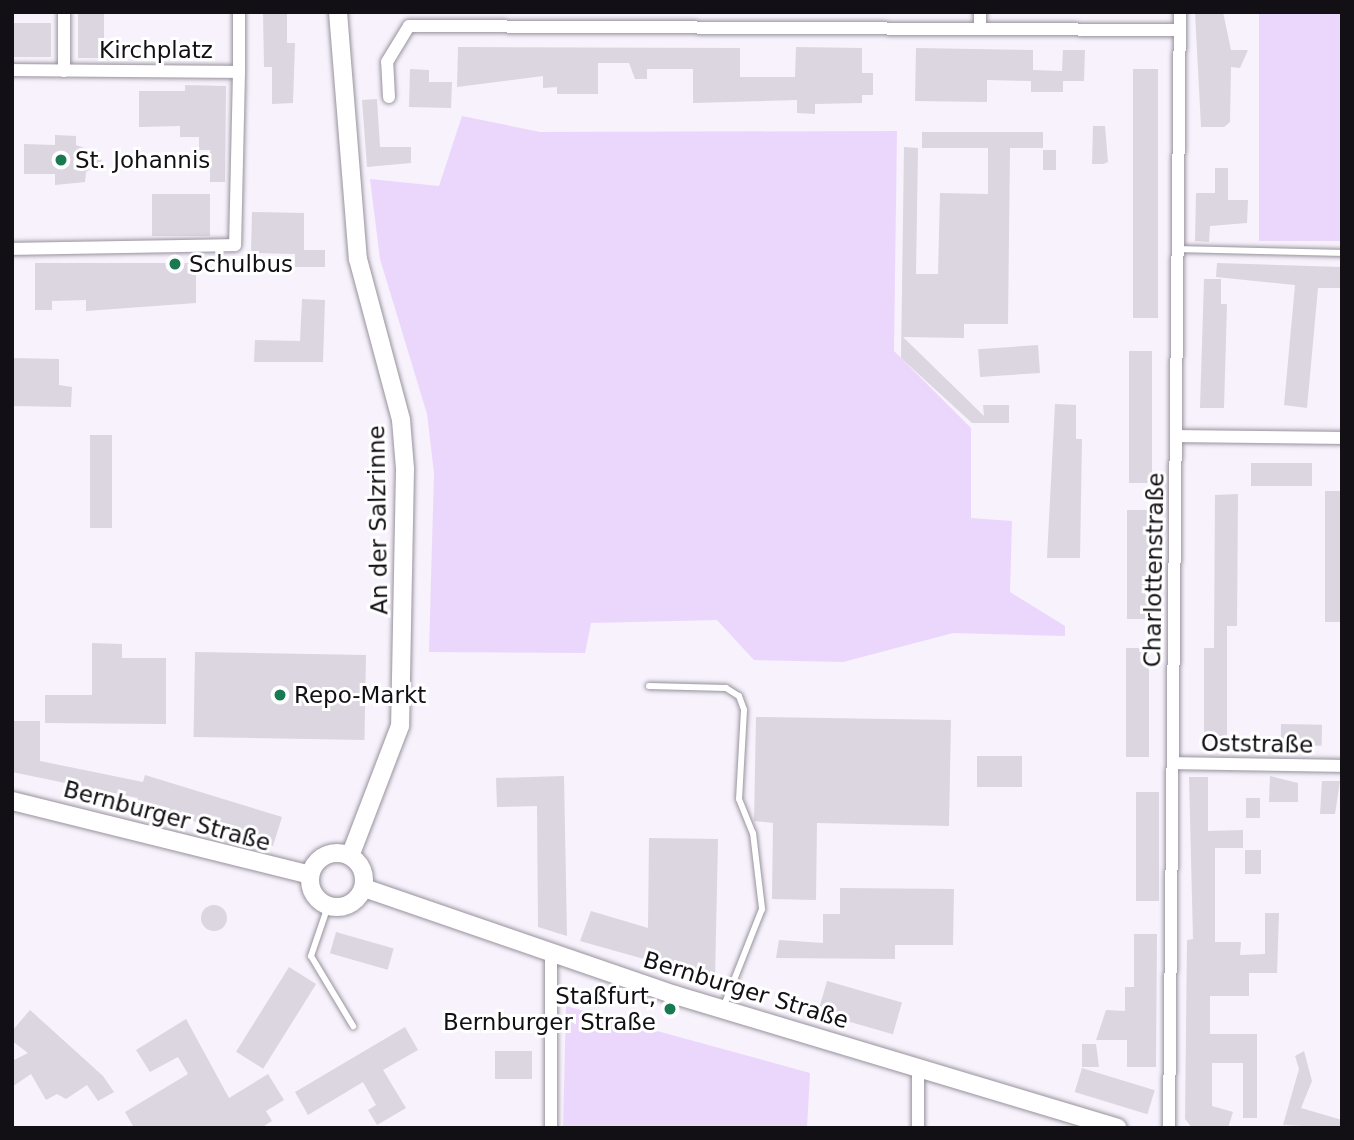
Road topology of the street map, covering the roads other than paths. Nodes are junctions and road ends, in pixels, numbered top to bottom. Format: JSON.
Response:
{"nodes":[{"id":1,"x":64,"y":12,"type":"edge"},
{"id":2,"x":239,"y":12,"type":"edge"},
{"id":3,"x":338,"y":12,"type":"edge"},
{"id":4,"x":534,"y":12,"type":"edge"},
{"id":5,"x":760,"y":12,"type":"edge"},
{"id":6,"x":980,"y":12,"type":"edge"},
{"id":7,"x":1180,"y":12,"type":"edge"},
{"id":8,"x":534,"y":26,"type":"junction"},
{"id":9,"x":760,"y":26,"type":"junction"},
{"id":10,"x":980,"y":28,"type":"junction"},
{"id":11,"x":1180,"y":30,"type":"junction"},
{"id":12,"x":12,"y":70,"type":"edge"},
{"id":13,"x":64,"y":71,"type":"junction"},
{"id":14,"x":239,"y":72,"type":"junction"},
{"id":15,"x":389,"y":97,"type":"dead end"},
{"id":16,"x":12,"y":249,"type":"edge"},
{"id":17,"x":1178,"y":249,"type":"junction"},
{"id":18,"x":1342,"y":253,"type":"edge"},
{"id":19,"x":1178,"y":436,"type":"junction"},
{"id":20,"x":1342,"y":438,"type":"edge"},
{"id":21,"x":649,"y":686,"type":"dead end"},
{"id":22,"x":1173,"y":763,"type":"junction"},
{"id":23,"x":1342,"y":766,"type":"edge"},
{"id":24,"x":12,"y":801,"type":"edge"},
{"id":25,"x":351,"y":856,"type":"junction"},
{"id":26,"x":310,"y":875,"type":"junction"},
{"id":27,"x":364,"y":888,"type":"junction"},
{"id":28,"x":328,"y":906,"type":"junction"},
{"id":29,"x":551,"y":955,"type":"junction"},
{"id":30,"x":722,"y":1010,"type":"junction"},
{"id":31,"x":353,"y":1026,"type":"dead end"},
{"id":32,"x":918,"y":1069,"type":"junction"},
{"id":33,"x":551,"y":1128,"type":"edge"},
{"id":34,"x":918,"y":1128,"type":"edge"},
{"id":35,"x":1117,"y":1128,"type":"edge"},
{"id":36,"x":1169,"y":1128,"type":"edge"}],
"edges":[{"from":1,"to":13,"type":"street"},
{"from":2,"to":14,"type":"street"},
{"from":3,"to":25,"type":"main road","name":"An der Salzrinne"},
{"from":4,"to":8,"type":"street"},
{"from":5,"to":9,"type":"street"},
{"from":6,"to":10,"type":"street"},
{"from":7,"to":11,"type":"street","name":"Charlottenstraße"},
{"from":8,"to":9,"type":"street"},
{"from":8,"to":15,"type":"street"},
{"from":9,"to":10,"type":"street"},
{"from":10,"to":11,"type":"street"},
{"from":11,"to":17,"type":"street","name":"Charlottenstraße"},
{"from":12,"to":13,"type":"street","name":"Kirchplatz"},
{"from":13,"to":14,"type":"street","name":"Kirchplatz"},
{"from":14,"to":16,"type":"street","name":"Kirchplatz"},
{"from":17,"to":18,"type":"lane"},
{"from":17,"to":19,"type":"street","name":"Charlottenstraße"},
{"from":19,"to":20,"type":"street"},
{"from":19,"to":22,"type":"street","name":"Charlottenstraße"},
{"from":21,"to":30,"type":"lane"},
{"from":22,"to":23,"type":"street","name":"Oststraße"},
{"from":22,"to":36,"type":"street","name":"Charlottenstraße"},
{"from":24,"to":26,"type":"main road","name":"Bernburger Straße"},
{"from":25,"to":26,"type":"main road"},
{"from":25,"to":27,"type":"main road"},
{"from":26,"to":28,"type":"main road"},
{"from":27,"to":28,"type":"main road"},
{"from":27,"to":29,"type":"main road","name":"Bernburger Straße"},
{"from":28,"to":31,"type":"lane"},
{"from":29,"to":30,"type":"main road","name":"Bernburger Straße"},
{"from":29,"to":33,"type":"street"},
{"from":30,"to":32,"type":"main road","name":"Bernburger Straße"},
{"from":32,"to":34,"type":"street"},
{"from":32,"to":35,"type":"main road","name":"Bernburger Straße"}]}
